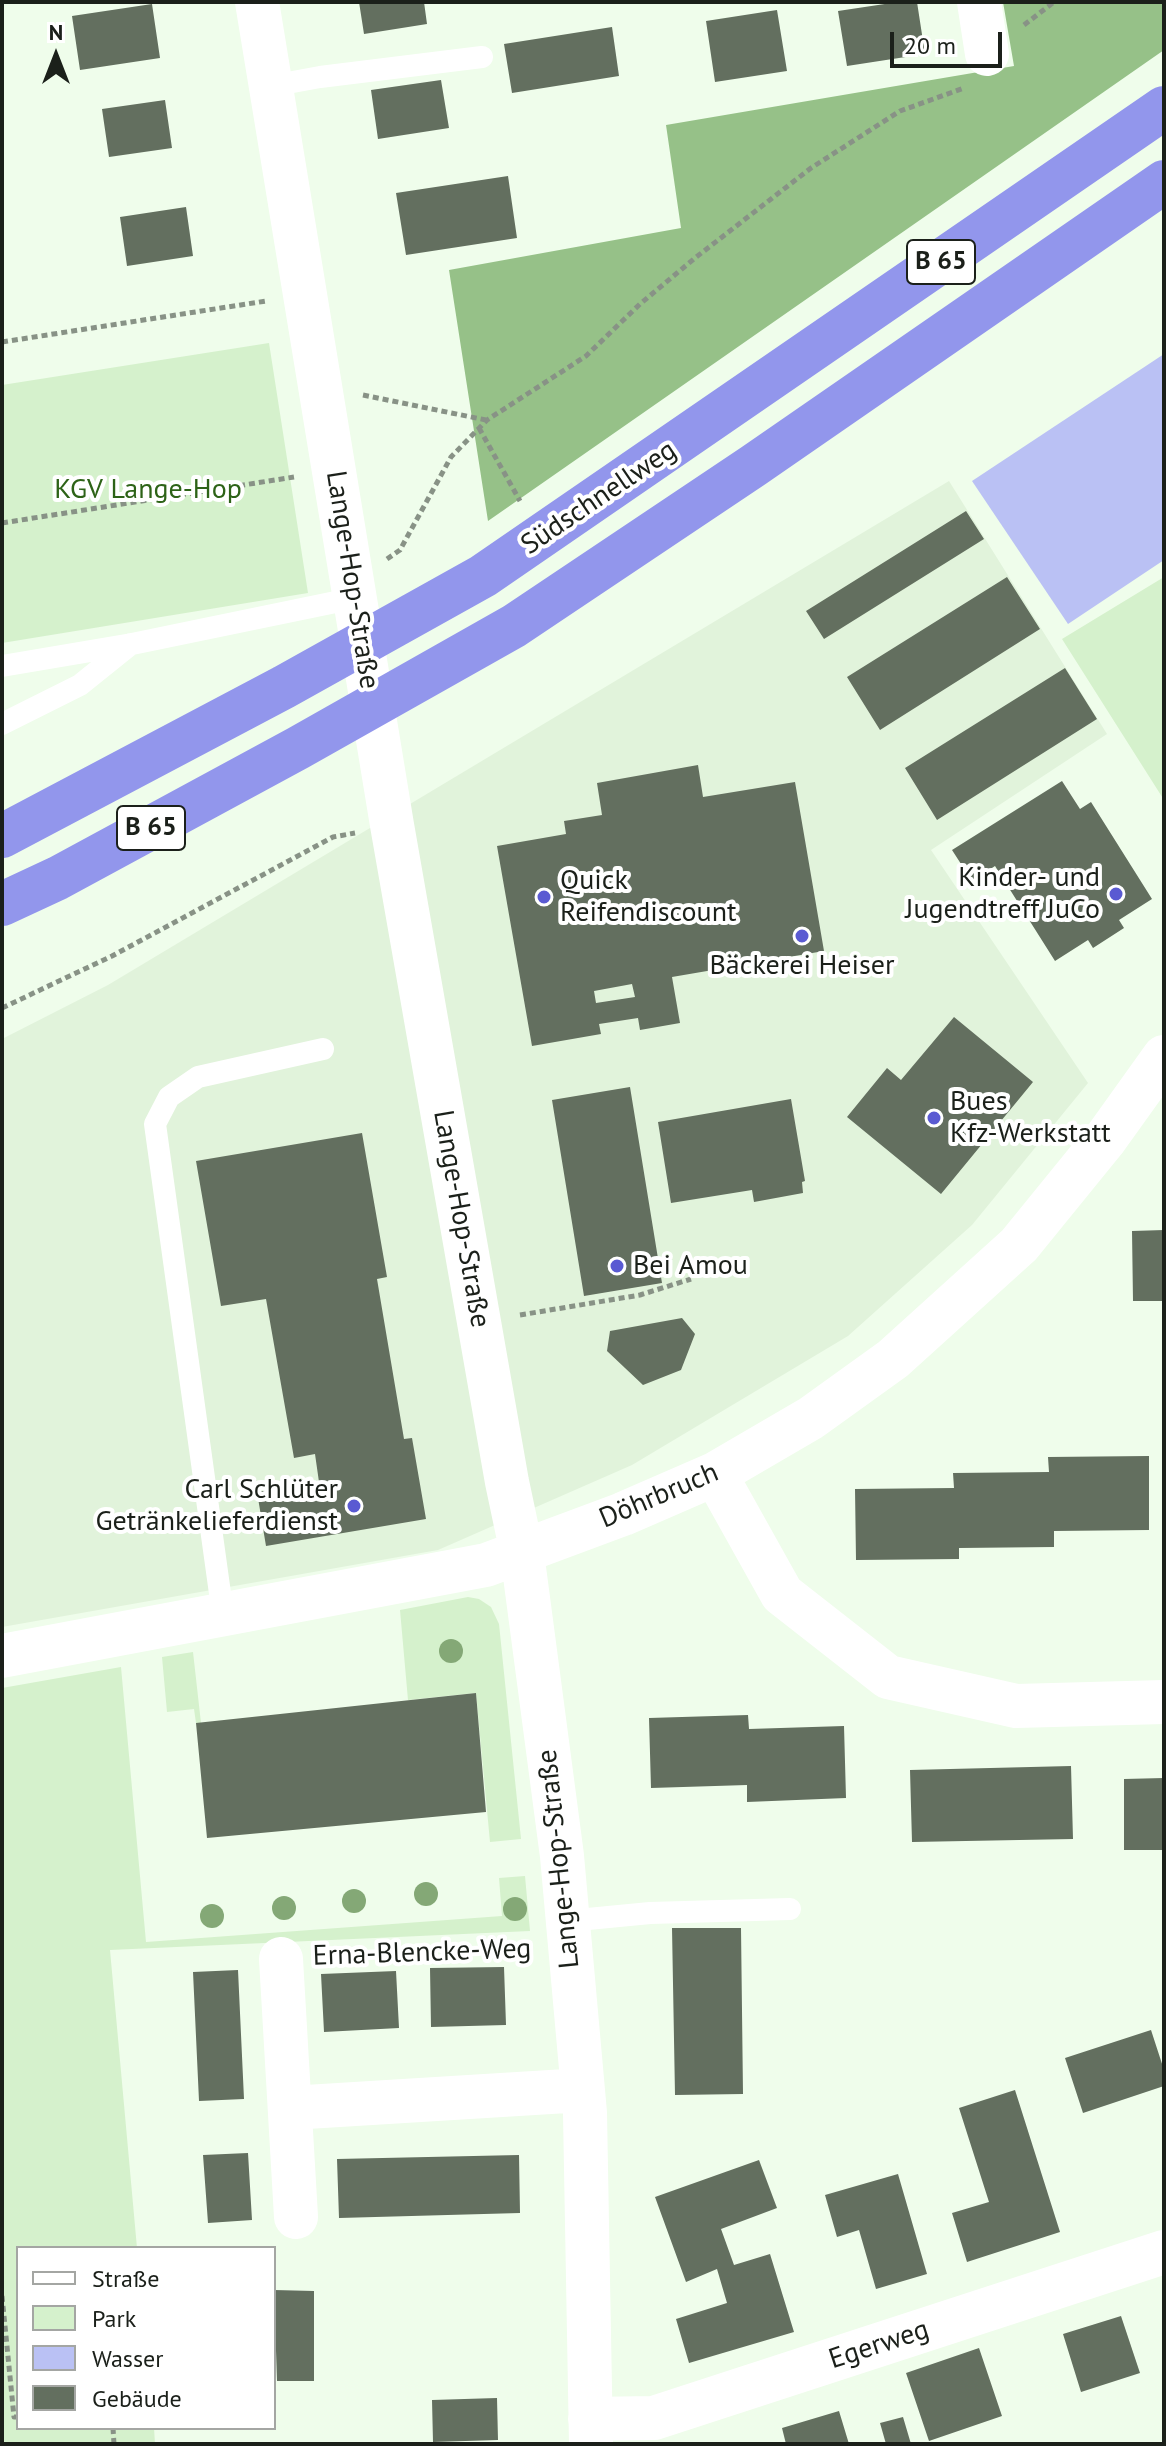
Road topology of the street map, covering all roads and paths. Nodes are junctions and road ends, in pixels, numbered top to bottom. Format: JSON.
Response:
{"nodes":[{"id":1,"x":257,"y":2,"type":"edge"},
{"id":2,"x":979,"y":2,"type":"edge"},
{"id":3,"x":1054,"y":2,"type":"edge"},
{"id":4,"x":987,"y":54,"type":"junction"},
{"id":5,"x":482,"y":57,"type":"dead end"},
{"id":6,"x":271,"y":86,"type":"junction"},
{"id":7,"x":1164,"y":108,"type":"edge"},
{"id":8,"x":1164,"y":182,"type":"edge"},
{"id":9,"x":306,"y":296,"type":"junction"},
{"id":10,"x":2,"y":342,"type":"edge"},
{"id":11,"x":321,"y":387,"type":"junction"},
{"id":12,"x":487,"y":420,"type":"junction"},
{"id":13,"x":479,"y":428,"type":"junction"},
{"id":14,"x":334,"y":471,"type":"junction"},
{"id":15,"x":523,"y":505,"type":"dead end"},
{"id":16,"x":2,"y":523,"type":"edge"},
{"id":17,"x":354,"y":589,"type":"junction"},
{"id":18,"x":132,"y":644,"type":"junction"},
{"id":19,"x":2,"y":666,"type":"edge"},
{"id":20,"x":2,"y":724,"type":"edge"},
{"id":21,"x":392,"y":825,"type":"junction"},
{"id":22,"x":2,"y":836,"type":"edge"},
{"id":23,"x":2,"y":904,"type":"edge"},
{"id":24,"x":2,"y":1008,"type":"edge"},
{"id":25,"x":323,"y":1049,"type":"dead end"},
{"id":26,"x":1164,"y":1057,"type":"edge"},
{"id":27,"x":691,"y":1279,"type":"dead end"},
{"id":28,"x":479,"y":1323,"type":"junction"},
{"id":29,"x":715,"y":1474,"type":"junction"},
{"id":30,"x":522,"y":1553,"type":"junction"},
{"id":31,"x":223,"y":1615,"type":"junction"},
{"id":32,"x":2,"y":1656,"type":"edge"},
{"id":33,"x":1164,"y":1702,"type":"edge"},
{"id":34,"x":790,"y":1909,"type":"dead end"},
{"id":35,"x":568,"y":1934,"type":"junction"},
{"id":36,"x":281,"y":1959,"type":"joint"},
{"id":37,"x":583,"y":2090,"type":"junction"},
{"id":38,"x":290,"y":2108,"type":"junction"},
{"id":39,"x":296,"y":2217,"type":"dead end"},
{"id":40,"x":1164,"y":2252,"type":"edge"},
{"id":41,"x":2,"y":2296,"type":"edge"},
{"id":42,"x":16,"y":2417,"type":"edge"},
{"id":43,"x":590,"y":2432,"type":"edge"}],
"edges":[{"from":1,"to":6,"type":"street","name":"Lange-Hop-Straße"},
{"from":2,"to":4,"type":"street"},
{"from":3,"to":4,"type":"path"},
{"from":4,"to":12,"type":"path"},
{"from":5,"to":6,"type":"lane"},
{"from":6,"to":9,"type":"street","name":"Lange-Hop-Straße"},
{"from":7,"to":22,"type":"highway","name":"Südschnellweg","number":"B 65"},
{"from":8,"to":23,"type":"highway","number":"B 65"},
{"from":9,"to":10,"type":"path"},
{"from":9,"to":11,"type":"street","name":"Lange-Hop-Straße"},
{"from":11,"to":12,"type":"path"},
{"from":11,"to":14,"type":"street","name":"Lange-Hop-Straße"},
{"from":12,"to":13,"type":"path"},
{"from":13,"to":15,"type":"path"},
{"from":13,"to":17,"type":"path"},
{"from":14,"to":16,"type":"path"},
{"from":14,"to":17,"type":"street","name":"Lange-Hop-Straße"},
{"from":17,"to":18,"type":"lane"},
{"from":17,"to":21,"type":"street","name":"Lange-Hop-Straße"},
{"from":18,"to":19,"type":"lane"},
{"from":18,"to":20,"type":"lane"},
{"from":21,"to":24,"type":"path"},
{"from":21,"to":28,"type":"street","name":"Lange-Hop-Straße"},
{"from":25,"to":31,"type":"lane"},
{"from":26,"to":29,"type":"street","name":"Döhrbruch"},
{"from":27,"to":28,"type":"path"},
{"from":28,"to":30,"type":"street","name":"Lange-Hop-Straße"},
{"from":29,"to":30,"type":"street","name":"Döhrbruch"},
{"from":29,"to":33,"type":"street"},
{"from":30,"to":31,"type":"street","name":"Döhrbruch"},
{"from":30,"to":35,"type":"street","name":"Lange-Hop-Straße"},
{"from":31,"to":32,"type":"street","name":"Döhrbruch"},
{"from":34,"to":35,"type":"lane"},
{"from":35,"to":36,"type":"path","name":"Erna-Blencke-Weg"},
{"from":35,"to":37,"type":"street","name":"Lange-Hop-Straße"},
{"from":36,"to":38,"type":"street","name":"Erna-Blencke-Weg"},
{"from":37,"to":38,"type":"street"},
{"from":37,"to":43,"type":"street","name":"Lange-Hop-Straße"},
{"from":38,"to":39,"type":"street","name":"Erna-Blencke-Weg"},
{"from":40,"to":43,"type":"street","name":"Egerweg"},
{"from":41,"to":42,"type":"path"}]}
